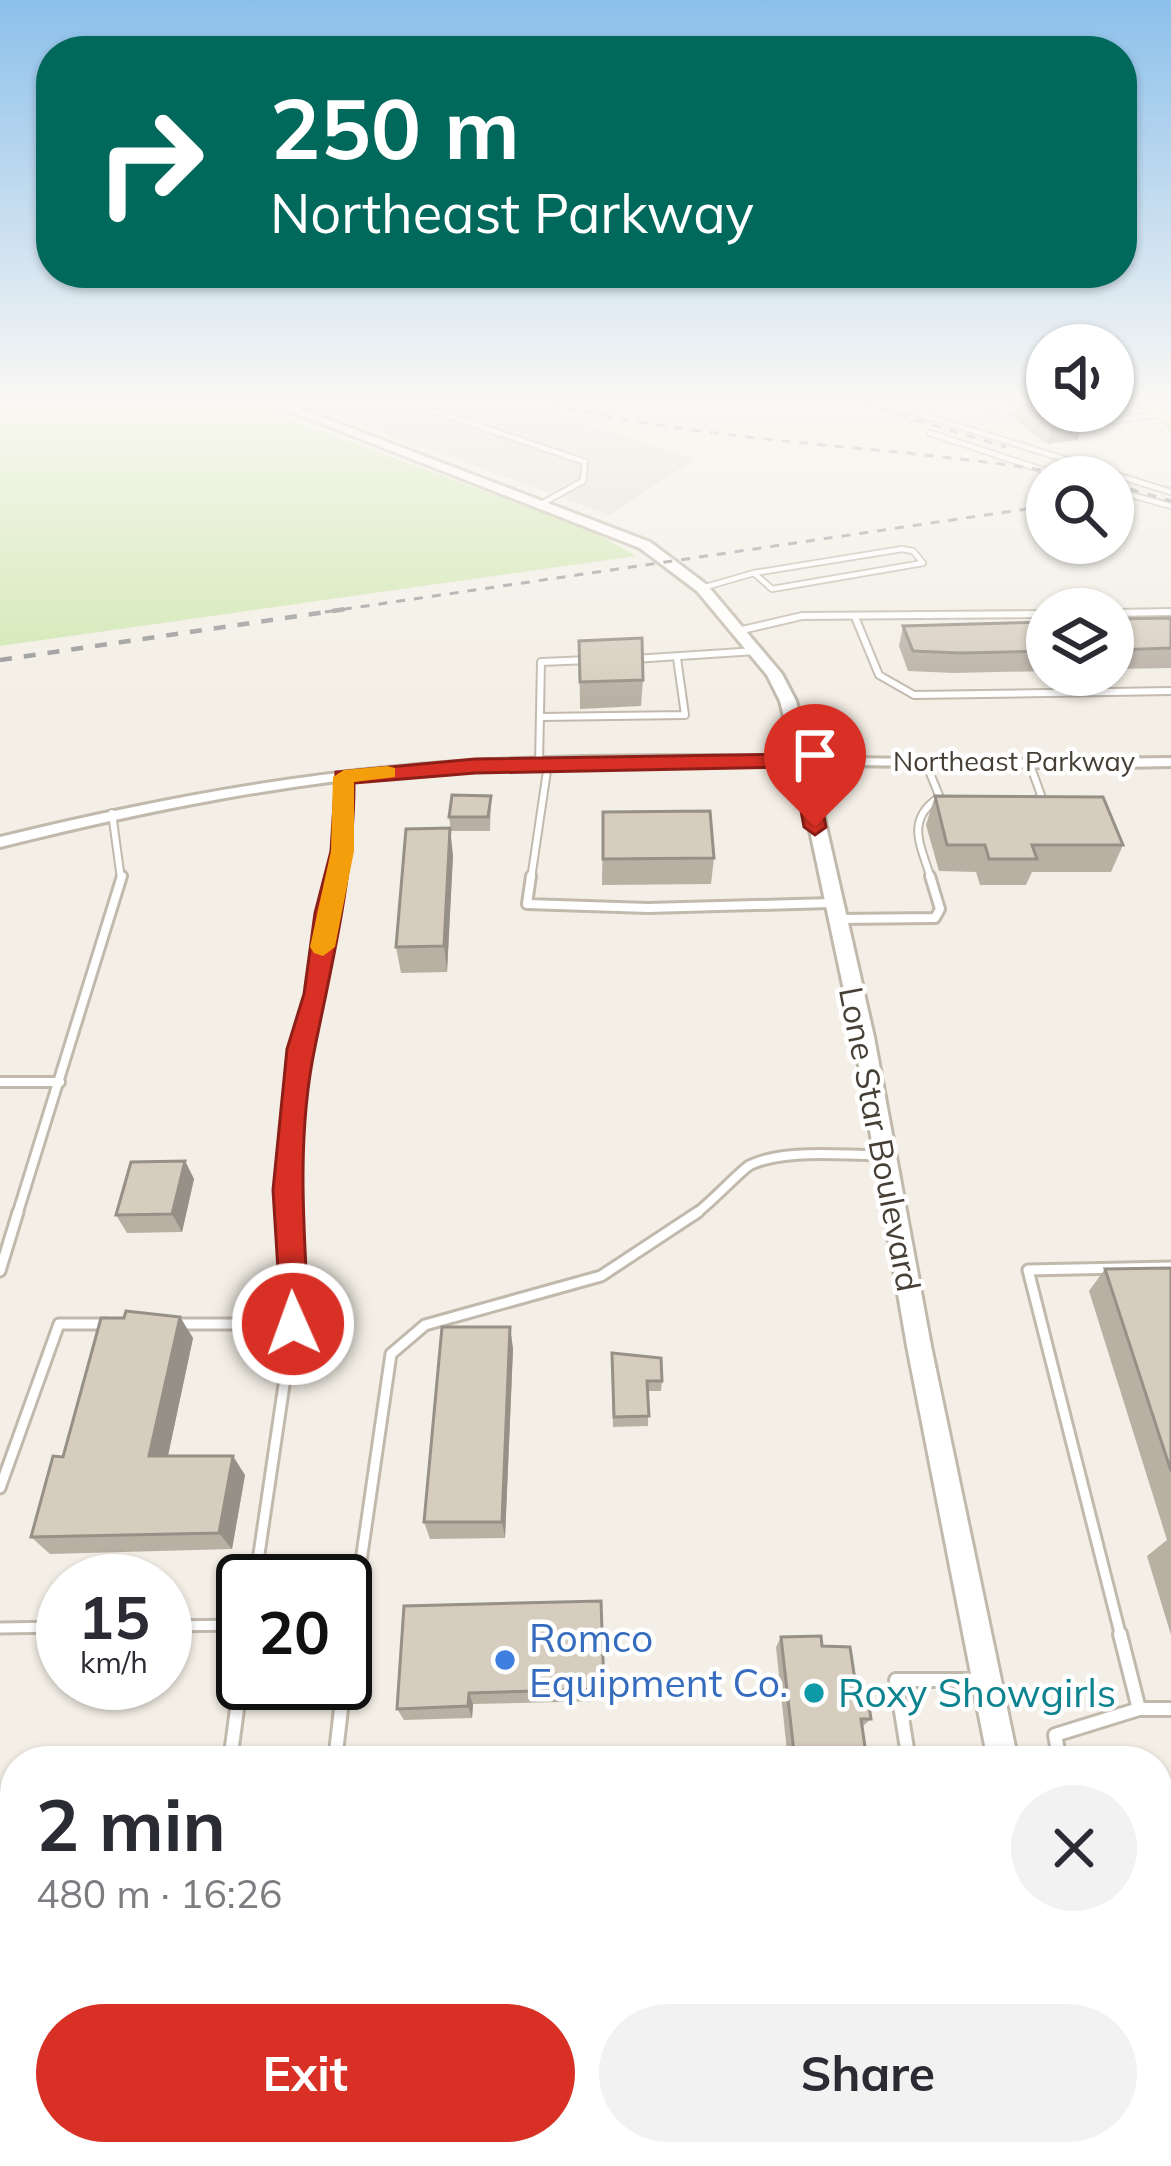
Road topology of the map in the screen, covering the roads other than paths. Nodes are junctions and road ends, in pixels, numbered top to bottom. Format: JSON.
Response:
{"nodes":[{"id":1,"x":538,"y":500,"type":"edge"},
{"id":2,"x":547,"y":500,"type":"edge"},
{"id":3,"x":543,"y":502,"type":"junction"},
{"id":4,"x":754,"y":573,"type":"junction"},
{"id":5,"x":702,"y":588,"type":"junction"},
{"id":6,"x":1171,"y":612,"type":"edge"},
{"id":7,"x":1134,"y":613,"type":"edge"},
{"id":8,"x":1026,"y":614,"type":"edge"},
{"id":9,"x":855,"y":617,"type":"junction"},
{"id":10,"x":742,"y":630,"type":"junction"},
{"id":11,"x":758,"y":651,"type":"junction"},
{"id":12,"x":677,"y":658,"type":"junction"},
{"id":13,"x":632,"y":659,"type":"edge"},
{"id":14,"x":609,"y":660,"type":"edge"},
{"id":15,"x":1171,"y":691,"type":"edge"},
{"id":16,"x":540,"y":717,"type":"junction"},
{"id":17,"x":802,"y":760,"type":"junction"},
{"id":18,"x":925,"y":761,"type":"junction"},
{"id":19,"x":1029,"y":762,"type":"junction"},
{"id":20,"x":1171,"y":762,"type":"edge"},
{"id":21,"x":544,"y":764,"type":"junction"},
{"id":22,"x":344,"y":777,"type":"junction"},
{"id":23,"x":938,"y":798,"type":"junction"},
{"id":24,"x":949,"y":803,"type":"edge"},
{"id":25,"x":1029,"y":804,"type":"edge"},
{"id":26,"x":112,"y":814,"type":"junction"},
{"id":27,"x":0,"y":842,"type":"edge"},
{"id":28,"x":835,"y":911,"type":"junction"},
{"id":29,"x":0,"y":1082,"type":"edge"},
{"id":30,"x":60,"y":1082,"type":"junction"},
{"id":31,"x":884,"y":1154,"type":"junction"},
{"id":32,"x":1171,"y":1267,"type":"edge"},
{"id":33,"x":0,"y":1271,"type":"edge"},
{"id":34,"x":129,"y":1324,"type":"edge"},
{"id":35,"x":152,"y":1324,"type":"edge"},
{"id":36,"x":293,"y":1324,"type":"junction"},
{"id":37,"x":0,"y":1488,"type":"edge"},
{"id":38,"x":259,"y":1554,"type":"edge"},
{"id":39,"x":362,"y":1554,"type":"edge"},
{"id":40,"x":0,"y":1628,"type":"edge"},
{"id":41,"x":36,"y":1628,"type":"edge"},
{"id":42,"x":986,"y":1680,"type":"junction"},
{"id":43,"x":1171,"y":1708,"type":"edge"},
{"id":44,"x":1139,"y":1709,"type":"junction"},
{"id":45,"x":237,"y":1710,"type":"edge"},
{"id":46,"x":341,"y":1710,"type":"edge"},
{"id":47,"x":232,"y":1746,"type":"edge"},
{"id":48,"x":337,"y":1746,"type":"edge"},
{"id":49,"x":907,"y":1746,"type":"edge"},
{"id":50,"x":1000,"y":1746,"type":"edge"},
{"id":51,"x":1057,"y":1746,"type":"edge"}],
"edges":[{"from":1,"to":3,"type":"street","name":"Lone Star Boulevard"},
{"from":2,"to":3,"type":"lane"},
{"from":3,"to":5,"type":"street","name":"Lone Star Boulevard"},
{"from":4,"to":4,"type":"lane"},
{"from":4,"to":5,"type":"lane"},
{"from":5,"to":10,"type":"street","name":"Lone Star Boulevard"},
{"from":6,"to":7,"type":"lane"},
{"from":8,"to":9,"type":"lane"},
{"from":9,"to":10,"type":"lane"},
{"from":9,"to":15,"type":"lane"},
{"from":10,"to":11,"type":"street","name":"Lone Star Boulevard"},
{"from":11,"to":12,"type":"lane"},
{"from":11,"to":17,"type":"street","name":"Lone Star Boulevard"},
{"from":12,"to":13,"type":"lane"},
{"from":12,"to":16,"type":"lane"},
{"from":14,"to":16,"type":"lane"},
{"from":16,"to":21,"type":"lane"},
{"from":17,"to":18,"type":"street","name":"Northeast Parkway"},
{"from":17,"to":21,"type":"street","name":"Northeast Parkway"},
{"from":17,"to":28,"type":"street","name":"Lone Star Boulevard"},
{"from":18,"to":19,"type":"street","name":"Northeast Parkway"},
{"from":18,"to":23,"type":"lane"},
{"from":19,"to":20,"type":"street","name":"Northeast Parkway"},
{"from":19,"to":25,"type":"lane"},
{"from":21,"to":22,"type":"street","name":"Northeast Parkway"},
{"from":21,"to":28,"type":"lane"},
{"from":22,"to":26,"type":"street","name":"Northeast Parkway"},
{"from":22,"to":36,"type":"lane"},
{"from":23,"to":24,"type":"lane"},
{"from":23,"to":28,"type":"lane"},
{"from":26,"to":27,"type":"street","name":"Northeast Parkway"},
{"from":26,"to":30,"type":"lane"},
{"from":28,"to":31,"type":"street","name":"Lone Star Boulevard"},
{"from":29,"to":30,"type":"lane"},
{"from":30,"to":33,"type":"lane"},
{"from":31,"to":39,"type":"lane"},
{"from":31,"to":42,"type":"street","name":"Lone Star Boulevard"},
{"from":32,"to":44,"type":"lane"},
{"from":34,"to":37,"type":"lane"},
{"from":35,"to":36,"type":"lane"},
{"from":36,"to":38,"type":"lane"},
{"from":40,"to":41,"type":"lane"},
{"from":42,"to":49,"type":"lane"},
{"from":42,"to":50,"type":"street","name":"Lone Star Boulevard"},
{"from":43,"to":44,"type":"lane"},
{"from":44,"to":51,"type":"lane"},
{"from":45,"to":47,"type":"lane"},
{"from":46,"to":48,"type":"lane"}]}
